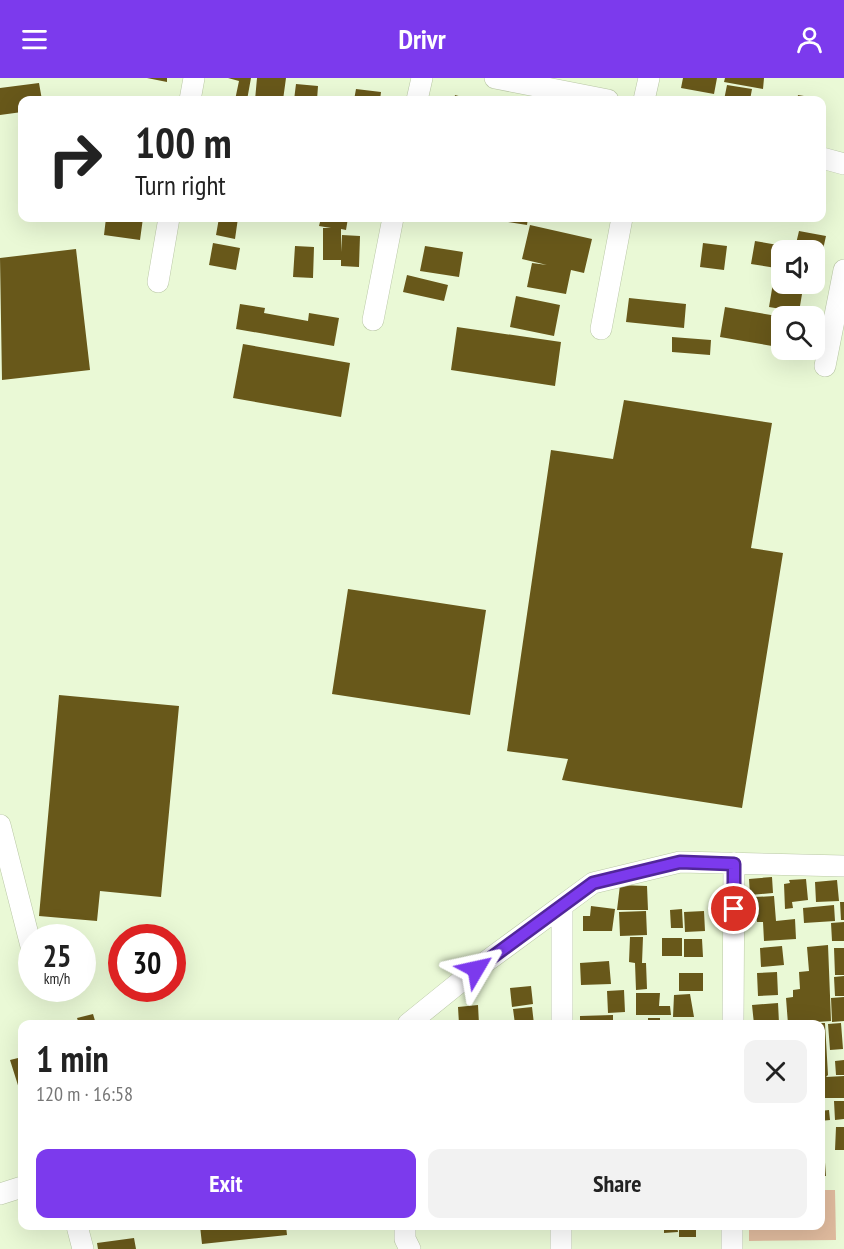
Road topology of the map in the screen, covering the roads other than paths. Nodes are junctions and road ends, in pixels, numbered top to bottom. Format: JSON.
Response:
{"nodes":[{"id":1,"x":194,"y":78,"type":"edge"},
{"id":2,"x":422,"y":78,"type":"edge"},
{"id":3,"x":495,"y":78,"type":"edge"},
{"id":4,"x":649,"y":78,"type":"edge"},
{"id":5,"x":191,"y":96,"type":"edge"},
{"id":6,"x":418,"y":96,"type":"edge"},
{"id":7,"x":587,"y":96,"type":"edge"},
{"id":8,"x":645,"y":96,"type":"edge"},
{"id":9,"x":826,"y":159,"type":"edge"},
{"id":10,"x":844,"y":164,"type":"edge"},
{"id":11,"x":168,"y":222,"type":"edge"},
{"id":12,"x":392,"y":222,"type":"edge"},
{"id":13,"x":621,"y":222,"type":"edge"},
{"id":14,"x":844,"y":270,"type":"edge"},
{"id":15,"x":158,"y":282,"type":"dead end"},
{"id":16,"x":841,"y":300,"type":"edge"},
{"id":17,"x":373,"y":319,"type":"dead end"},
{"id":18,"x":601,"y":329,"type":"dead end"},
{"id":19,"x":825,"y":366,"type":"dead end"},
{"id":20,"x":0,"y":825,"type":"edge"},
{"id":21,"x":734,"y":864,"type":"junction"},
{"id":22,"x":844,"y":866,"type":"edge"},
{"id":23,"x":562,"y":906,"type":"junction"},
{"id":24,"x":25,"y":924,"type":"edge"},
{"id":25,"x":413,"y":1020,"type":"edge"},
{"id":26,"x":562,"y":1020,"type":"edge"},
{"id":27,"x":733,"y":1020,"type":"edge"},
{"id":28,"x":18,"y":1188,"type":"edge"},
{"id":29,"x":0,"y":1194,"type":"edge"},
{"id":30,"x":78,"y":1230,"type":"edge"},
{"id":31,"x":405,"y":1230,"type":"edge"},
{"id":32,"x":561,"y":1230,"type":"edge"},
{"id":33,"x":732,"y":1230,"type":"edge"},
{"id":34,"x":83,"y":1249,"type":"edge"},
{"id":35,"x":410,"y":1249,"type":"edge"},
{"id":36,"x":561,"y":1249,"type":"edge"},
{"id":37,"x":732,"y":1249,"type":"edge"}],
"edges":[{"from":1,"to":5,"type":"street"},
{"from":2,"to":6,"type":"street"},
{"from":3,"to":7,"type":"street"},
{"from":4,"to":8,"type":"street"},
{"from":9,"to":10,"type":"street"},
{"from":11,"to":15,"type":"street"},
{"from":12,"to":17,"type":"street"},
{"from":13,"to":18,"type":"street"},
{"from":14,"to":16,"type":"street"},
{"from":16,"to":19,"type":"street"},
{"from":20,"to":24,"type":"street"},
{"from":21,"to":22,"type":"street"},
{"from":21,"to":23,"type":"street"},
{"from":21,"to":27,"type":"street"},
{"from":23,"to":25,"type":"street"},
{"from":23,"to":26,"type":"street"},
{"from":28,"to":29,"type":"street"},
{"from":30,"to":34,"type":"street"},
{"from":31,"to":35,"type":"street"},
{"from":32,"to":36,"type":"street"},
{"from":33,"to":37,"type":"street"}]}
